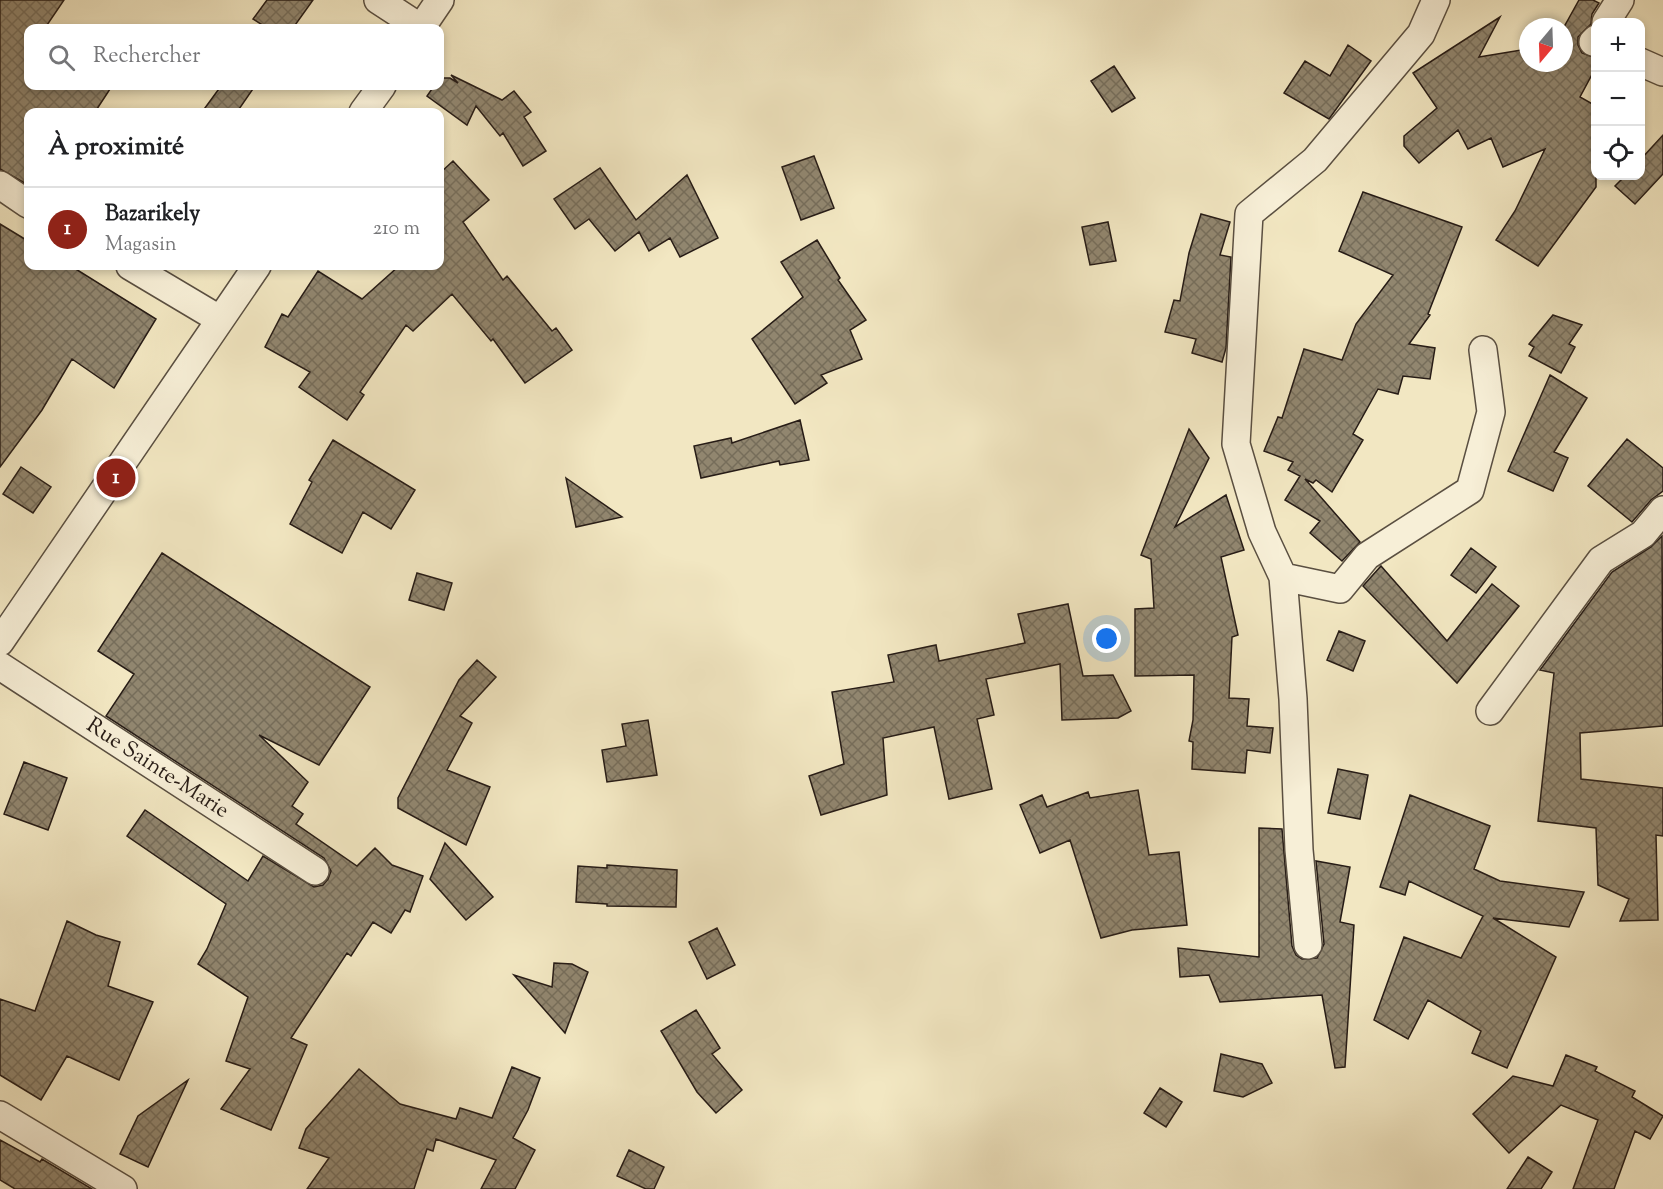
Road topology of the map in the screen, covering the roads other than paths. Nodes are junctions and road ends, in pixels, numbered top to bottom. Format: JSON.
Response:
{"nodes":[{"id":1,"x":378,"y":0,"type":"edge"},
{"id":2,"x":440,"y":0,"type":"edge"},
{"id":3,"x":1437,"y":0,"type":"edge"},
{"id":4,"x":1620,"y":0,"type":"edge"},
{"id":5,"x":1609,"y":18,"type":"edge"},
{"id":6,"x":415,"y":24,"type":"edge"},
{"id":7,"x":424,"y":24,"type":"edge"},
{"id":8,"x":1645,"y":64,"type":"edge"},
{"id":9,"x":1663,"y":72,"type":"edge"},
{"id":10,"x":379,"y":90,"type":"edge"},
{"id":11,"x":366,"y":108,"type":"edge"},
{"id":12,"x":0,"y":186,"type":"edge"},
{"id":13,"x":24,"y":201,"type":"edge"},
{"id":14,"x":137,"y":270,"type":"edge"},
{"id":15,"x":254,"y":270,"type":"edge"},
{"id":16,"x":219,"y":319,"type":"junction"},
{"id":17,"x":1483,"y":350,"type":"dead end"},
{"id":18,"x":1663,"y":510,"type":"edge"},
{"id":19,"x":1283,"y":577,"type":"junction"},
{"id":20,"x":0,"y":642,"type":"edge"},
{"id":21,"x":0,"y":666,"type":"edge"},
{"id":22,"x":1490,"y":711,"type":"dead end"},
{"id":23,"x":315,"y":871,"type":"dead end"},
{"id":24,"x":1308,"y":945,"type":"dead end"},
{"id":25,"x":0,"y":1115,"type":"edge"},
{"id":26,"x":123,"y":1189,"type":"edge"}],
"edges":[{"from":1,"to":6,"type":"street"},
{"from":2,"to":7,"type":"street"},
{"from":3,"to":19,"type":"street"},
{"from":4,"to":5,"type":"street"},
{"from":8,"to":9,"type":"street"},
{"from":10,"to":11,"type":"street"},
{"from":12,"to":13,"type":"street"},
{"from":14,"to":16,"type":"street"},
{"from":15,"to":16,"type":"street"},
{"from":16,"to":20,"type":"street"},
{"from":17,"to":19,"type":"street"},
{"from":18,"to":22,"type":"street"},
{"from":19,"to":24,"type":"street"},
{"from":21,"to":23,"type":"street","name":"Rue Sainte-Marie"},
{"from":25,"to":26,"type":"street"}]}
